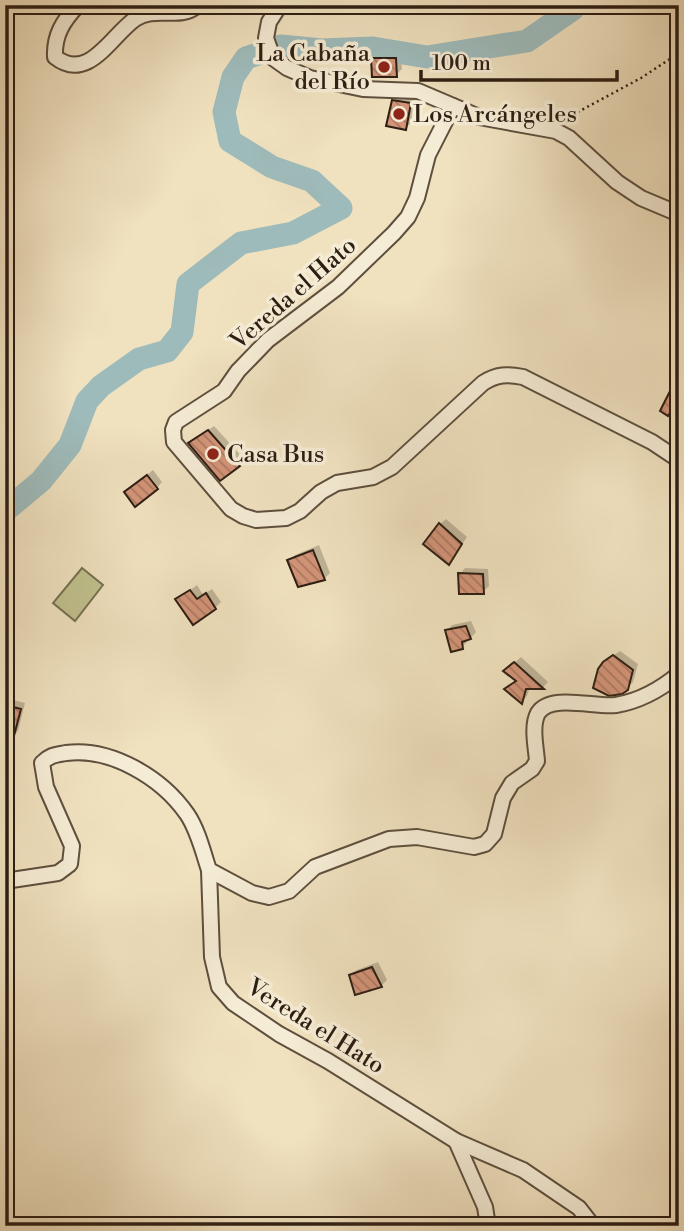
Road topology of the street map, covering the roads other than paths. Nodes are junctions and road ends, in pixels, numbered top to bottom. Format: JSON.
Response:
{"nodes":[{"id":1,"x":78,"y":5,"type":"edge"},
{"id":2,"x":198,"y":5,"type":"edge"},
{"id":3,"x":280,"y":5,"type":"edge"},
{"id":4,"x":453,"y":106,"type":"junction"},
{"id":5,"x":679,"y":214,"type":"edge"},
{"id":6,"x":679,"y":460,"type":"edge"},
{"id":7,"x":679,"y":674,"type":"edge"},
{"id":8,"x":209,"y":870,"type":"junction"},
{"id":9,"x":5,"y":881,"type":"edge"},
{"id":10,"x":456,"y":1141,"type":"junction"},
{"id":11,"x":488,"y":1226,"type":"edge"},
{"id":12,"x":593,"y":1226,"type":"edge"}],
"edges":[{"from":1,"to":2,"type":"street"},
{"from":3,"to":4,"type":"street"},
{"from":4,"to":5,"type":"street"},
{"from":4,"to":6,"type":"street","name":"Vereda el Hato"},
{"from":7,"to":8,"type":"street"},
{"from":8,"to":9,"type":"street","name":"Vereda el Hato"},
{"from":8,"to":10,"type":"street","name":"Vereda el Hato"},
{"from":10,"to":11,"type":"street"},
{"from":10,"to":12,"type":"street","name":"Vereda el Hato"}]}
